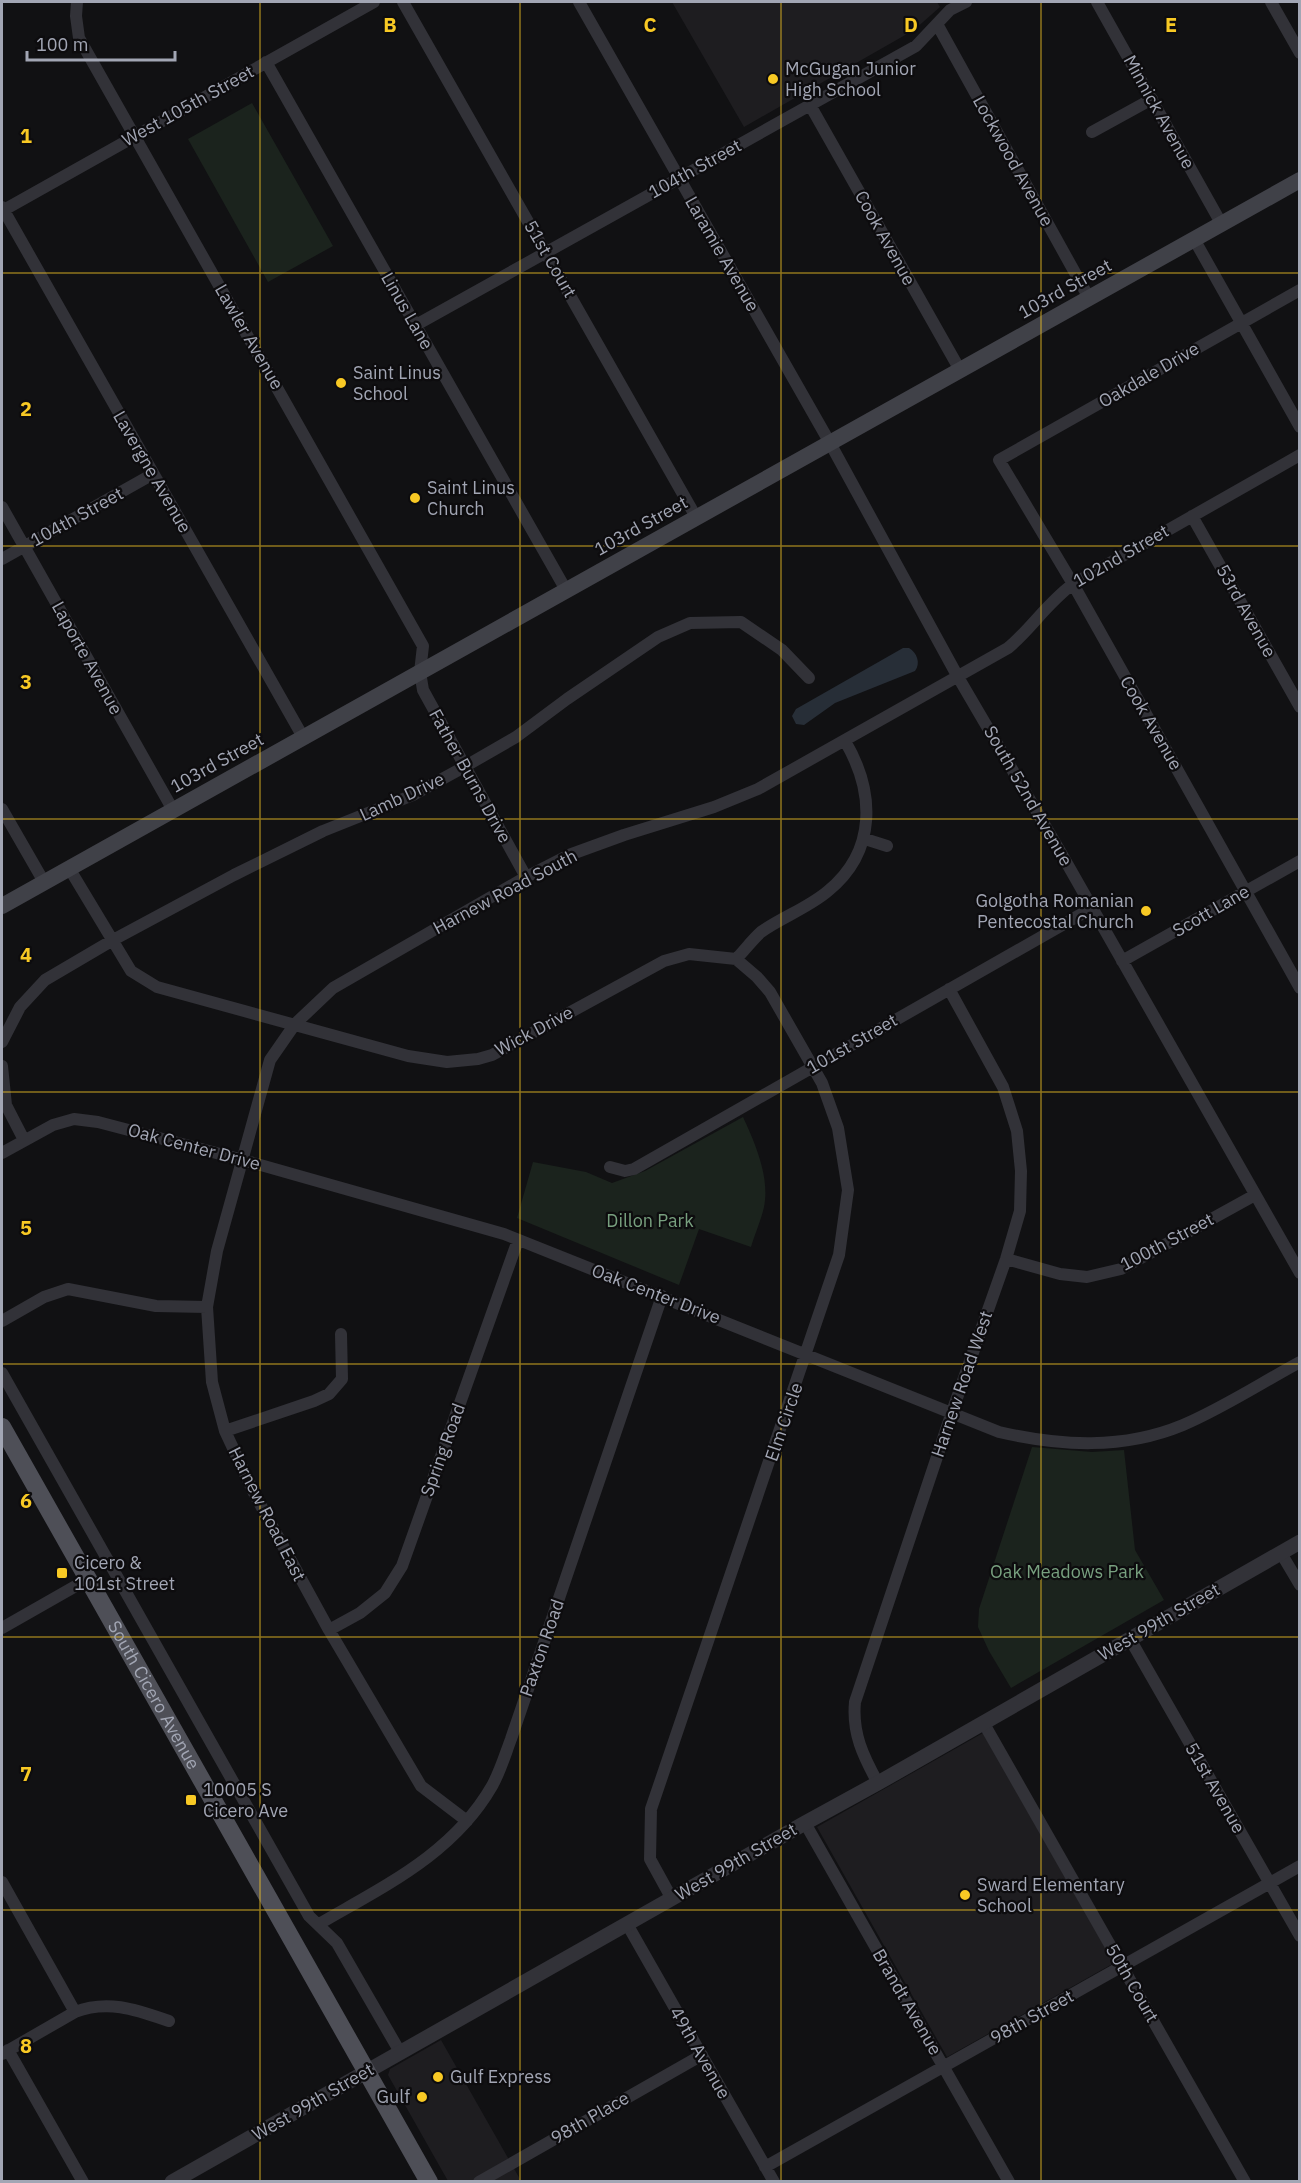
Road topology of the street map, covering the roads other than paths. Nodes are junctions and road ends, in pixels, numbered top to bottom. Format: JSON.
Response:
{"nodes":[{"id":1,"x":77,"y":2,"type":"edge"},
{"id":2,"x":374,"y":2,"type":"edge"},
{"id":3,"x":403,"y":2,"type":"edge"},
{"id":4,"x":579,"y":2,"type":"edge"},
{"id":5,"x":966,"y":2,"type":"edge"},
{"id":6,"x":1097,"y":2,"type":"edge"},
{"id":7,"x":1271,"y":2,"type":"edge"},
{"id":8,"x":937,"y":24,"type":"junction"},
{"id":9,"x":1299,"y":53,"type":"edge"},
{"id":10,"x":266,"y":62,"type":"junction"},
{"id":11,"x":1152,"y":99,"type":"junction"},
{"id":12,"x":810,"y":105,"type":"junction"},
{"id":13,"x":1092,"y":132,"type":"dead end"},
{"id":14,"x":135,"y":136,"type":"junction"},
{"id":15,"x":679,"y":178,"type":"junction"},
{"id":16,"x":1299,"y":180,"type":"edge"},
{"id":17,"x":2,"y":209,"type":"edge"},
{"id":18,"x":1221,"y":223,"type":"junction"},
{"id":19,"x":1194,"y":239,"type":"junction"},
{"id":20,"x":546,"y":252,"type":"junction"},
{"id":21,"x":1299,"y":291,"type":"edge"},
{"id":22,"x":1089,"y":298,"type":"junction"},
{"id":23,"x":1241,"y":323,"type":"junction"},
{"id":24,"x":416,"y":325,"type":"junction"},
{"id":25,"x":960,"y":370,"type":"junction"},
{"id":26,"x":1299,"y":428,"type":"edge"},
{"id":27,"x":830,"y":443,"type":"junction"},
{"id":28,"x":1299,"y":455,"type":"edge"},
{"id":29,"x":999,"y":460,"type":"joint"},
{"id":30,"x":153,"y":474,"type":"junction"},
{"id":31,"x":2,"y":507,"type":"edge"},
{"id":32,"x":1192,"y":516,"type":"junction"},
{"id":33,"x":696,"y":517,"type":"junction"},
{"id":34,"x":24,"y":547,"type":"junction"},
{"id":35,"x":2,"y":559,"type":"edge"},
{"id":36,"x":1072,"y":584,"type":"junction"},
{"id":37,"x":566,"y":590,"type":"junction"},
{"id":38,"x":420,"y":672,"type":"junction"},
{"id":39,"x":958,"y":677,"type":"junction"},
{"id":40,"x":809,"y":678,"type":"dead end"},
{"id":41,"x":1299,"y":707,"type":"edge"},
{"id":42,"x":303,"y":737,"type":"junction"},
{"id":43,"x":845,"y":741,"type":"junction"},
{"id":44,"x":464,"y":767,"type":"junction"},
{"id":45,"x":2,"y":809,"type":"edge"},
{"id":46,"x":173,"y":810,"type":"junction"},
{"id":47,"x":865,"y":839,"type":"junction"},
{"id":48,"x":888,"y":846,"type":"dead end"},
{"id":49,"x":1299,"y":861,"type":"edge"},
{"id":50,"x":69,"y":868,"type":"junction"},
{"id":51,"x":526,"y":877,"type":"junction"},
{"id":52,"x":44,"y":882,"type":"junction"},
{"id":53,"x":1246,"y":890,"type":"junction"},
{"id":54,"x":2,"y":906,"type":"edge"},
{"id":55,"x":1092,"y":908,"type":"junction"},
{"id":56,"x":113,"y":940,"type":"junction"},
{"id":57,"x":736,"y":959,"type":"junction"},
{"id":58,"x":1122,"y":961,"type":"junction"},
{"id":59,"x":1299,"y":988,"type":"edge"},
{"id":60,"x":949,"y":989,"type":"junction"},
{"id":61,"x":295,"y":1024,"type":"junction"},
{"id":62,"x":2,"y":1042,"type":"edge"},
{"id":63,"x":2,"y":1066,"type":"edge"},
{"id":64,"x":813,"y":1066,"type":"junction"},
{"id":65,"x":24,"y":1140,"type":"junction"},
{"id":66,"x":2,"y":1153,"type":"edge"},
{"id":67,"x":243,"y":1160,"type":"junction"},
{"id":68,"x":610,"y":1167,"type":"dead end"},
{"id":69,"x":1255,"y":1195,"type":"junction"},
{"id":70,"x":518,"y":1240,"type":"junction"},
{"id":71,"x":1006,"y":1259,"type":"junction"},
{"id":72,"x":1299,"y":1273,"type":"edge"},
{"id":73,"x":662,"y":1296,"type":"junction"},
{"id":74,"x":207,"y":1307,"type":"junction"},
{"id":75,"x":2,"y":1321,"type":"edge"},
{"id":76,"x":341,"y":1334,"type":"dead end"},
{"id":77,"x":807,"y":1354,"type":"junction"},
{"id":78,"x":1299,"y":1362,"type":"edge"},
{"id":79,"x":2,"y":1372,"type":"edge"},
{"id":80,"x":952,"y":1412,"type":"junction"},
{"id":81,"x":2,"y":1427,"type":"edge"},
{"id":82,"x":225,"y":1431,"type":"junction"},
{"id":83,"x":1299,"y":1542,"type":"edge"},
{"id":84,"x":1281,"y":1553,"type":"junction"},
{"id":85,"x":88,"y":1579,"type":"junction"},
{"id":86,"x":1299,"y":1585,"type":"edge"},
{"id":87,"x":2,"y":1628,"type":"edge"},
{"id":88,"x":329,"y":1630,"type":"junction"},
{"id":89,"x":1130,"y":1639,"type":"junction"},
{"id":90,"x":982,"y":1722,"type":"junction"},
{"id":91,"x":878,"y":1783,"type":"junction"},
{"id":92,"x":467,"y":1821,"type":"junction"},
{"id":93,"x":805,"y":1823,"type":"junction"},
{"id":94,"x":1299,"y":1866,"type":"edge"},
{"id":95,"x":2,"y":1883,"type":"edge"},
{"id":96,"x":1269,"y":1883,"type":"junction"},
{"id":97,"x":672,"y":1899,"type":"junction"},
{"id":98,"x":319,"y":1924,"type":"junction"},
{"id":99,"x":627,"y":1924,"type":"junction"},
{"id":100,"x":1299,"y":1936,"type":"edge"},
{"id":101,"x":1122,"y":1966,"type":"junction"},
{"id":102,"x":75,"y":2012,"type":"junction"},
{"id":103,"x":169,"y":2021,"type":"dead end"},
{"id":104,"x":5,"y":2052,"type":"edge"},
{"id":105,"x":400,"y":2052,"type":"junction"},
{"id":106,"x":702,"y":2055,"type":"junction"},
{"id":107,"x":944,"y":2066,"type":"junction"},
{"id":108,"x":367,"y":2071,"type":"junction"},
{"id":109,"x":765,"y":2167,"type":"junction"},
{"id":110,"x":83,"y":2181,"type":"edge"},
{"id":111,"x":172,"y":2181,"type":"edge"},
{"id":112,"x":429,"y":2181,"type":"edge"},
{"id":113,"x":479,"y":2181,"type":"edge"},
{"id":114,"x":774,"y":2181,"type":"edge"},
{"id":115,"x":1009,"y":2181,"type":"edge"},
{"id":116,"x":1245,"y":2181,"type":"edge"}],
"edges":[{"from":1,"to":14,"type":"street","name":"Lawler Avenue"},
{"from":2,"to":10,"type":"street","name":"West 105th Street"},
{"from":3,"to":20,"type":"street","name":"51st Court"},
{"from":4,"to":15,"type":"street","name":"Laramie Avenue"},
{"from":5,"to":8,"type":"street","name":"104th Street"},
{"from":6,"to":11,"type":"street","name":"Minnick Avenue"},
{"from":7,"to":9,"type":"street"},
{"from":8,"to":12,"type":"street","name":"104th Street"},
{"from":8,"to":22,"type":"street","name":"Lockwood Avenue"},
{"from":10,"to":14,"type":"street","name":"West 105th Street"},
{"from":10,"to":24,"type":"street","name":"Linus Lane"},
{"from":11,"to":13,"type":"street"},
{"from":11,"to":18,"type":"street","name":"Minnick Avenue"},
{"from":12,"to":15,"type":"street","name":"104th Street"},
{"from":12,"to":25,"type":"street","name":"Cook Avenue"},
{"from":14,"to":17,"type":"street","name":"West 105th Street"},
{"from":14,"to":38,"type":"street","name":"Lawler Avenue"},
{"from":15,"to":20,"type":"street","name":"104th Street"},
{"from":15,"to":27,"type":"street","name":"Laramie Avenue"},
{"from":16,"to":18,"type":"main road","name":"103rd Street"},
{"from":17,"to":30,"type":"street","name":"Lavergne Avenue"},
{"from":18,"to":19,"type":"main road","name":"103rd Street"},
{"from":19,"to":22,"type":"main road","name":"103rd Street"},
{"from":19,"to":23,"type":"street"},
{"from":20,"to":24,"type":"street","name":"104th Street"},
{"from":20,"to":33,"type":"street","name":"51st Court"},
{"from":21,"to":23,"type":"street","name":"Oakdale Drive"},
{"from":22,"to":25,"type":"main road","name":"103rd Street"},
{"from":23,"to":26,"type":"street"},
{"from":23,"to":29,"type":"street","name":"Oakdale Drive"},
{"from":24,"to":37,"type":"street","name":"Linus Lane"},
{"from":25,"to":27,"type":"main road","name":"103rd Street"},
{"from":27,"to":33,"type":"main road","name":"103rd Street"},
{"from":27,"to":39,"type":"street","name":"South 52nd Avenue"},
{"from":28,"to":32,"type":"street","name":"102nd Street"},
{"from":29,"to":36,"type":"street","name":"Cook Avenue"},
{"from":30,"to":34,"type":"street","name":"104th Street"},
{"from":30,"to":42,"type":"street","name":"Lavergne Avenue"},
{"from":31,"to":34,"type":"street","name":"Laporte Avenue"},
{"from":32,"to":36,"type":"street","name":"102nd Street"},
{"from":32,"to":41,"type":"street","name":"53rd Avenue"},
{"from":33,"to":37,"type":"main road","name":"103rd Street"},
{"from":34,"to":35,"type":"street","name":"104th Street"},
{"from":34,"to":46,"type":"street","name":"Laporte Avenue"},
{"from":36,"to":39,"type":"street","name":"102nd Street"},
{"from":36,"to":53,"type":"street","name":"Cook Avenue"},
{"from":37,"to":38,"type":"main road","name":"103rd Street"},
{"from":38,"to":42,"type":"main road","name":"103rd Street"},
{"from":38,"to":44,"type":"street","name":"Father Burns Drive"},
{"from":39,"to":43,"type":"street","name":"Harnew Road South"},
{"from":39,"to":55,"type":"street","name":"South 52nd Avenue"},
{"from":40,"to":44,"type":"street","name":"Lamb Drive"},
{"from":42,"to":46,"type":"main road","name":"103rd Street"},
{"from":43,"to":47,"type":"street"},
{"from":43,"to":51,"type":"street","name":"Harnew Road South"},
{"from":44,"to":51,"type":"street","name":"Father Burns Drive"},
{"from":44,"to":56,"type":"street","name":"Lamb Drive"},
{"from":45,"to":52,"type":"street"},
{"from":46,"to":50,"type":"main road","name":"103rd Street"},
{"from":47,"to":48,"type":"street"},
{"from":47,"to":57,"type":"street"},
{"from":49,"to":53,"type":"street","name":"Scott Lane"},
{"from":50,"to":52,"type":"main road","name":"103rd Street"},
{"from":50,"to":56,"type":"street","name":"Wick Drive"},
{"from":51,"to":61,"type":"street","name":"Harnew Road South"},
{"from":52,"to":54,"type":"main road","name":"103rd Street"},
{"from":53,"to":58,"type":"street","name":"Scott Lane"},
{"from":53,"to":59,"type":"street","name":"Cook Avenue"},
{"from":55,"to":58,"type":"street","name":"South 52nd Avenue"},
{"from":55,"to":60,"type":"street","name":"101st Street"},
{"from":56,"to":61,"type":"street","name":"Wick Drive"},
{"from":56,"to":62,"type":"street","name":"Lamb Drive"},
{"from":57,"to":61,"type":"street","name":"Wick Drive"},
{"from":57,"to":64,"type":"street","name":"Elm Circle"},
{"from":58,"to":69,"type":"street","name":"South 52nd Avenue"},
{"from":60,"to":64,"type":"street","name":"101st Street"},
{"from":60,"to":71,"type":"street","name":"Harnew Road West"},
{"from":61,"to":67,"type":"street","name":"Harnew Road South"},
{"from":63,"to":65,"type":"street"},
{"from":64,"to":68,"type":"street","name":"101st Street"},
{"from":64,"to":77,"type":"street","name":"Elm Circle"},
{"from":65,"to":66,"type":"street","name":"Oak Center Drive"},
{"from":65,"to":67,"type":"street","name":"Oak Center Drive"},
{"from":67,"to":70,"type":"street","name":"Oak Center Drive"},
{"from":67,"to":74,"type":"street","name":"Harnew Road East"},
{"from":69,"to":71,"type":"street","name":"100th Street"},
{"from":69,"to":72,"type":"street","name":"South 52nd Avenue"},
{"from":70,"to":73,"type":"street","name":"Oak Center Drive"},
{"from":70,"to":88,"type":"street","name":"Spring Road"},
{"from":71,"to":80,"type":"street","name":"Harnew Road West"},
{"from":73,"to":77,"type":"street","name":"Oak Center Drive"},
{"from":73,"to":92,"type":"street","name":"Paxton Road"},
{"from":74,"to":75,"type":"street"},
{"from":74,"to":82,"type":"street","name":"Harnew Road East"},
{"from":76,"to":82,"type":"street"},
{"from":77,"to":80,"type":"street","name":"Oak Center Drive"},
{"from":77,"to":97,"type":"street","name":"Elm Circle"},
{"from":78,"to":80,"type":"street","name":"Oak Center Drive"},
{"from":79,"to":98,"type":"street","name":"South Cicero Avenue"},
{"from":80,"to":91,"type":"street","name":"Harnew Road West"},
{"from":81,"to":85,"type":"main road","name":"South Cicero Avenue"},
{"from":82,"to":88,"type":"street","name":"Harnew Road East"},
{"from":83,"to":84,"type":"street","name":"West 99th Street"},
{"from":84,"to":86,"type":"street"},
{"from":84,"to":89,"type":"street","name":"West 99th Street"},
{"from":85,"to":87,"type":"street"},
{"from":85,"to":108,"type":"main road","name":"South Cicero Avenue"},
{"from":88,"to":92,"type":"street","name":"Harnew Road East"},
{"from":89,"to":90,"type":"street","name":"West 99th Street"},
{"from":89,"to":96,"type":"street","name":"51st Avenue"},
{"from":90,"to":91,"type":"street","name":"West 99th Street"},
{"from":90,"to":101,"type":"street","name":"50th Court"},
{"from":91,"to":93,"type":"street","name":"West 99th Street"},
{"from":92,"to":98,"type":"street","name":"Paxton Road"},
{"from":93,"to":97,"type":"street","name":"West 99th Street"},
{"from":93,"to":107,"type":"street","name":"Brandt Avenue"},
{"from":94,"to":96,"type":"street","name":"98th Street"},
{"from":95,"to":102,"type":"street"},
{"from":96,"to":100,"type":"street","name":"51st Avenue"},
{"from":96,"to":101,"type":"street","name":"98th Street"},
{"from":97,"to":99,"type":"street","name":"West 99th Street"},
{"from":98,"to":105,"type":"street","name":"South Cicero Avenue"},
{"from":99,"to":105,"type":"street","name":"West 99th Street"},
{"from":99,"to":106,"type":"street","name":"49th Avenue"},
{"from":101,"to":107,"type":"street","name":"98th Street"},
{"from":101,"to":116,"type":"street","name":"50th Court"},
{"from":102,"to":103,"type":"street"},
{"from":102,"to":104,"type":"street"},
{"from":104,"to":110,"type":"street"},
{"from":105,"to":108,"type":"street","name":"West 99th Street"},
{"from":106,"to":109,"type":"street","name":"49th Avenue"},
{"from":106,"to":113,"type":"street","name":"98th Place"},
{"from":107,"to":109,"type":"street","name":"98th Street"},
{"from":107,"to":115,"type":"street","name":"Brandt Avenue"},
{"from":108,"to":111,"type":"street","name":"West 99th Street"},
{"from":108,"to":112,"type":"main road","name":"South Cicero Avenue"},
{"from":109,"to":114,"type":"street","name":"49th Avenue"}]}
